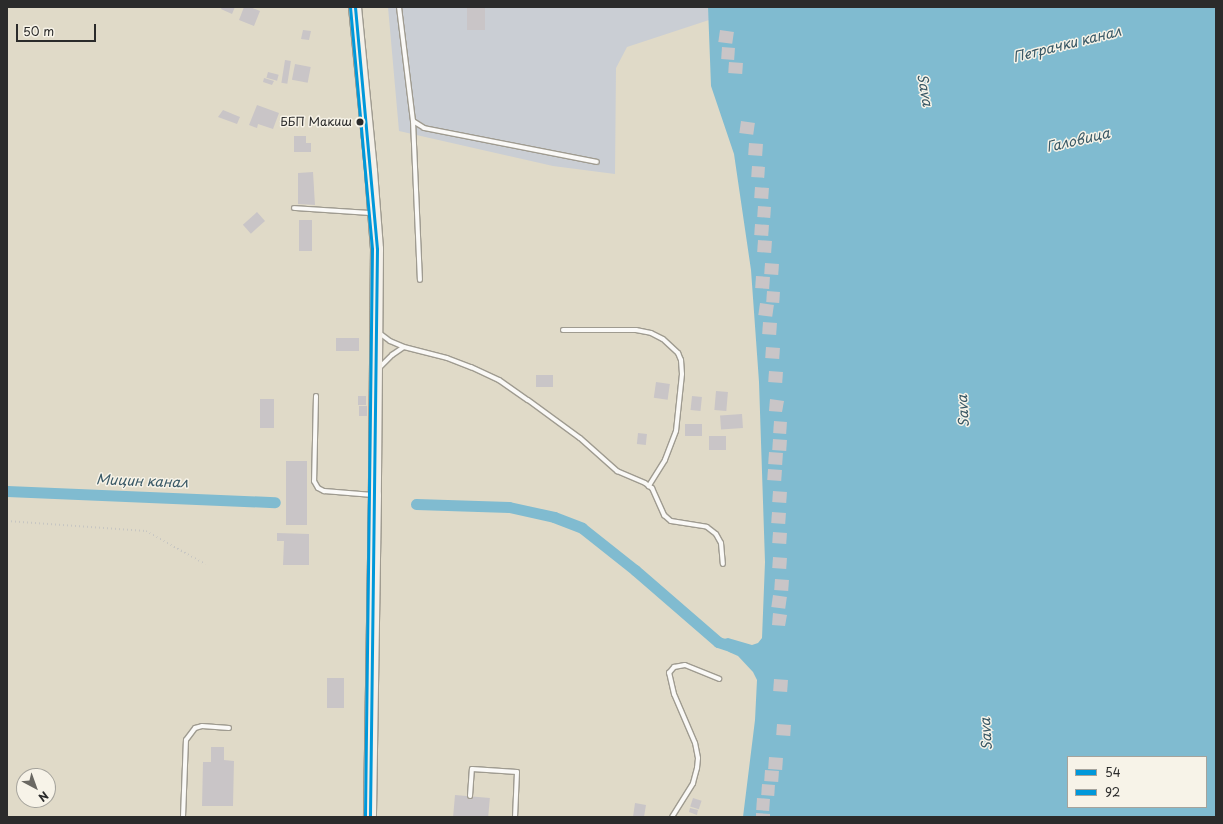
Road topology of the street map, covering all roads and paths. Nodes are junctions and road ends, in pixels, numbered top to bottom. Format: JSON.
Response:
{"nodes":[{"id":1,"x":355,"y":7,"type":"edge"},
{"id":2,"x":399,"y":7,"type":"edge"},
{"id":3,"x":413,"y":120,"type":"junction"},
{"id":4,"x":597,"y":162,"type":"dead end"},
{"id":5,"x":294,"y":208,"type":"dead end"},
{"id":6,"x":375,"y":213,"type":"junction"},
{"id":7,"x":420,"y":280,"type":"dead end"},
{"id":8,"x":563,"y":330,"type":"dead end"},
{"id":9,"x":376,"y":331,"type":"junction"},
{"id":10,"x":404,"y":347,"type":"junction"},
{"id":11,"x":376,"y":371,"type":"junction"},
{"id":12,"x":316,"y":396,"type":"dead end"},
{"id":13,"x":649,"y":486,"type":"junction"},
{"id":14,"x":375,"y":495,"type":"junction"},
{"id":15,"x":7,"y":521,"type":"edge"},
{"id":16,"x":205,"y":564,"type":"dead end"},
{"id":17,"x":723,"y":564,"type":"dead end"},
{"id":18,"x":719,"y":679,"type":"dead end"},
{"id":19,"x":229,"y":728,"type":"dead end"},
{"id":20,"x":470,"y":796,"type":"dead end"},
{"id":21,"x":183,"y":817,"type":"edge"},
{"id":22,"x":370,"y":817,"type":"edge"},
{"id":23,"x":515,"y":817,"type":"edge"},
{"id":24,"x":672,"y":817,"type":"edge"}],
"edges":[{"from":1,"to":6,"type":"street"},
{"from":2,"to":3,"type":"lane"},
{"from":3,"to":4,"type":"lane"},
{"from":3,"to":7,"type":"lane"},
{"from":5,"to":6,"type":"lane"},
{"from":6,"to":9,"type":"street"},
{"from":8,"to":13,"type":"lane"},
{"from":9,"to":10,"type":"lane"},
{"from":9,"to":11,"type":"street"},
{"from":10,"to":11,"type":"lane"},
{"from":10,"to":13,"type":"lane"},
{"from":11,"to":14,"type":"street"},
{"from":12,"to":14,"type":"lane"},
{"from":13,"to":17,"type":"lane"},
{"from":14,"to":22,"type":"street"},
{"from":15,"to":16,"type":"path"},
{"from":18,"to":24,"type":"lane"},
{"from":19,"to":21,"type":"lane"},
{"from":20,"to":23,"type":"lane"}]}
